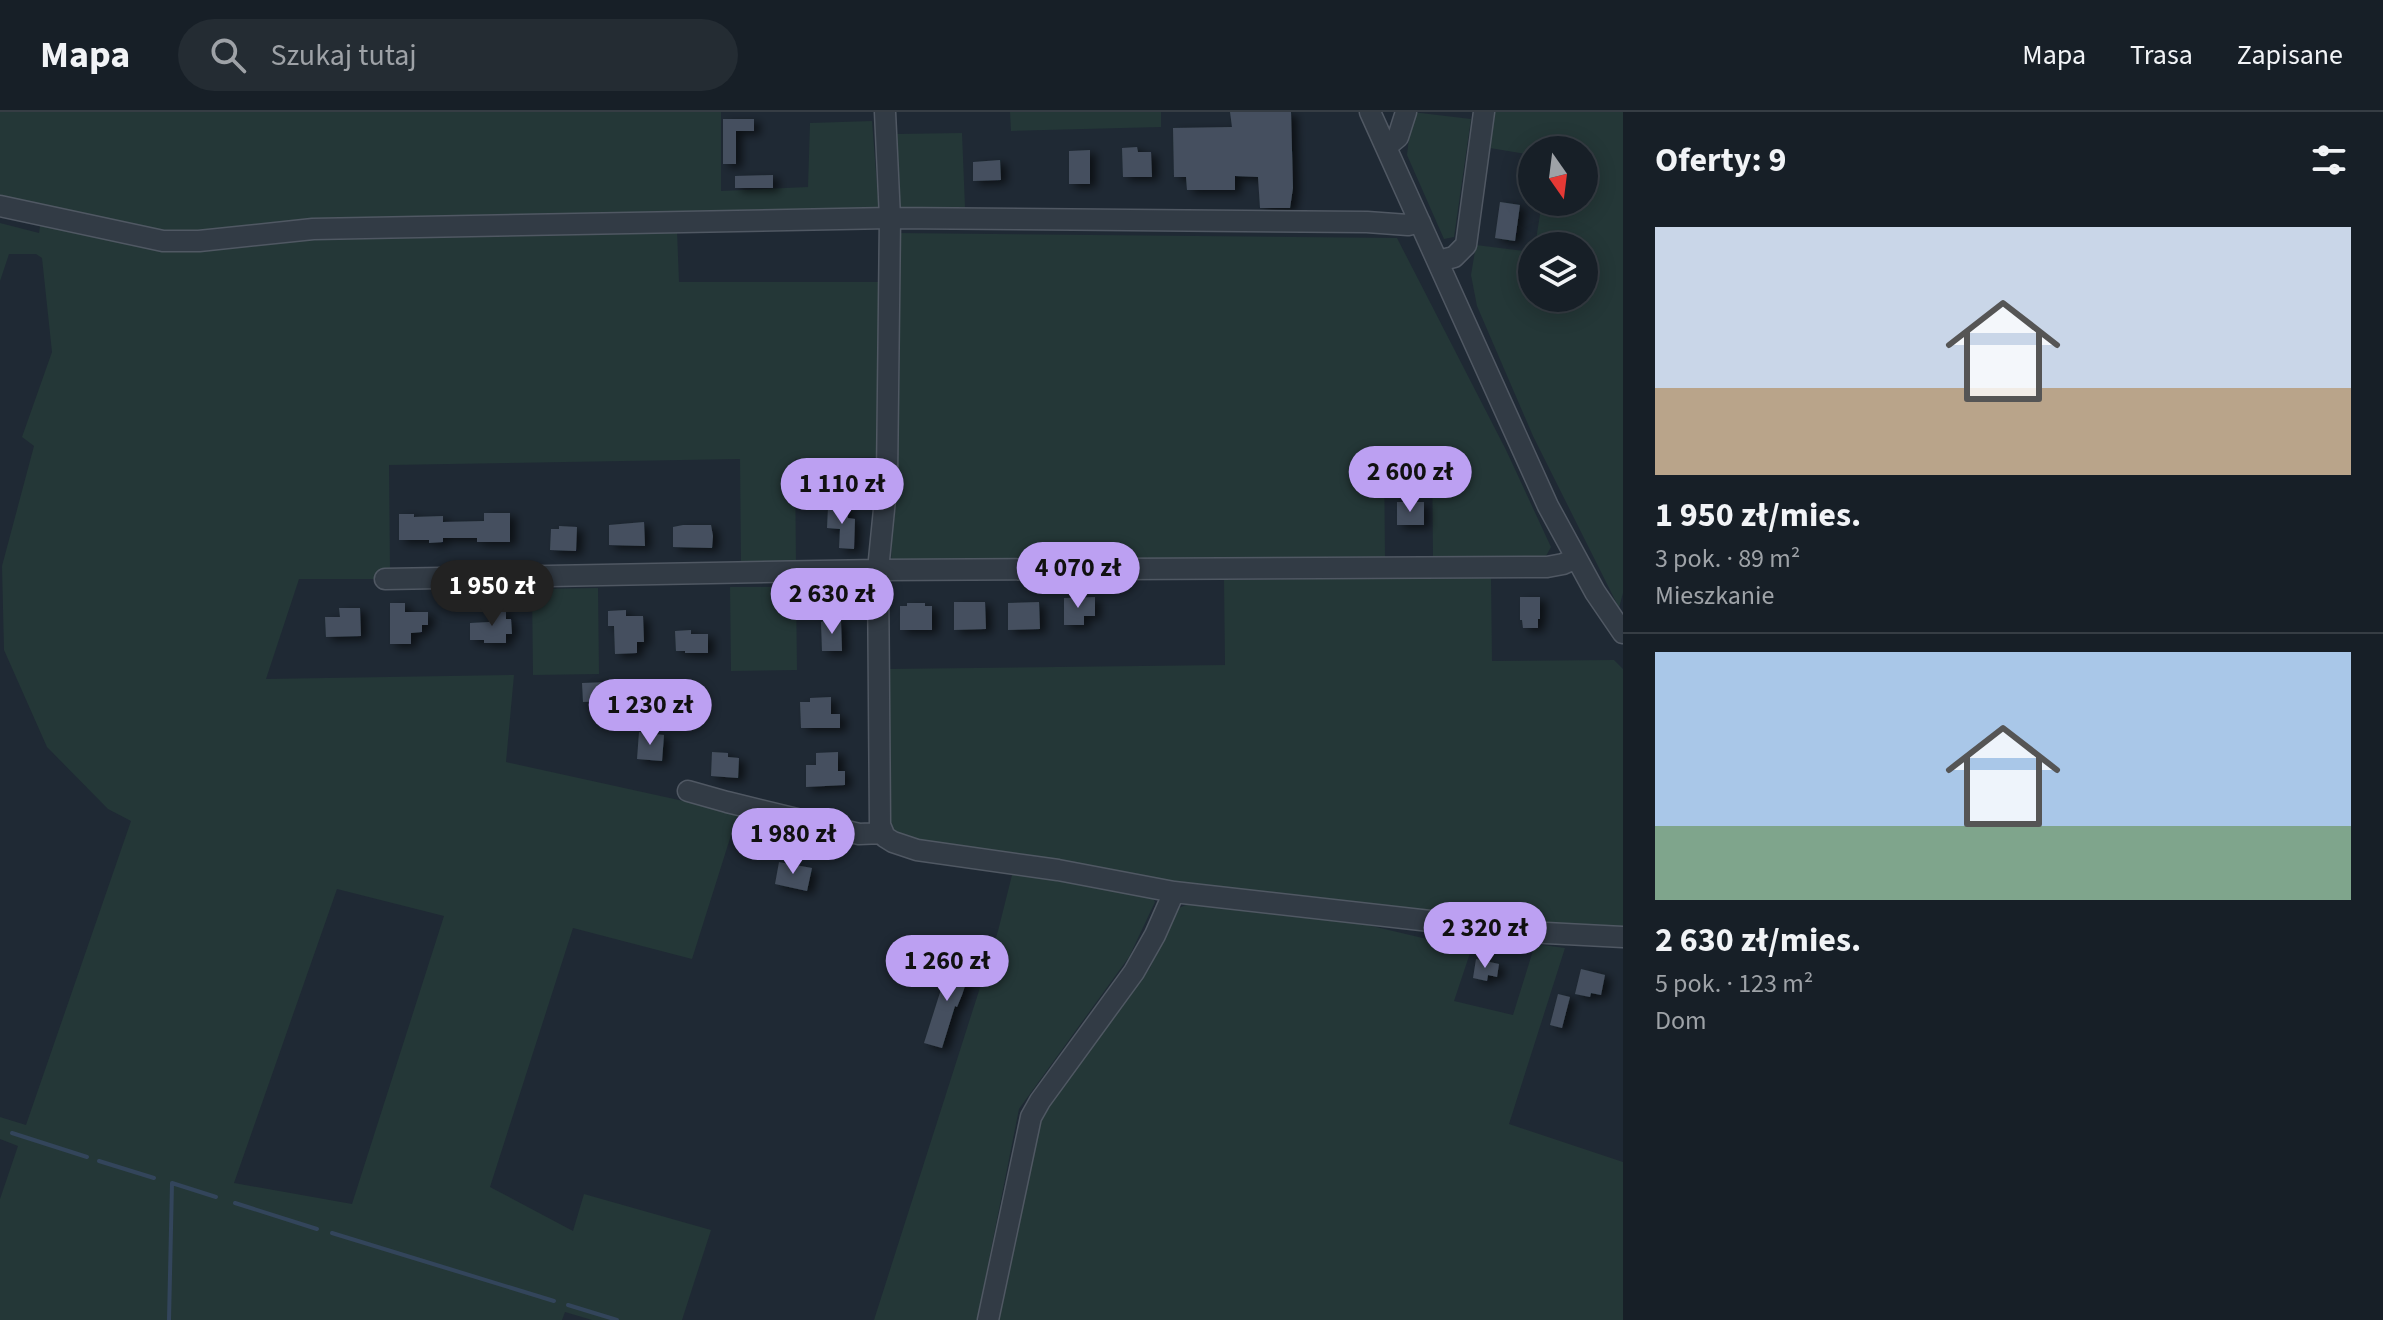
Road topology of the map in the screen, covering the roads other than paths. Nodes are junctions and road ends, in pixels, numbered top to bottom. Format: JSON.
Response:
{"nodes":[{"id":1,"x":885,"y":112,"type":"edge"},
{"id":2,"x":1370,"y":112,"type":"edge"},
{"id":3,"x":1406,"y":112,"type":"edge"},
{"id":4,"x":1484,"y":112,"type":"edge"},
{"id":5,"x":1386,"y":147,"type":"junction"},
{"id":6,"x":0,"y":206,"type":"edge"},
{"id":7,"x":890,"y":218,"type":"junction"},
{"id":8,"x":1420,"y":222,"type":"junction"},
{"id":9,"x":1438,"y":261,"type":"junction"},
{"id":10,"x":1576,"y":558,"type":"junction"},
{"id":11,"x":878,"y":570,"type":"junction"},
{"id":12,"x":385,"y":579,"type":"dead end"},
{"id":13,"x":1621,"y":624,"type":"edge"},
{"id":14,"x":688,"y":791,"type":"dead end"},
{"id":15,"x":883,"y":833,"type":"junction"},
{"id":16,"x":1174,"y":892,"type":"junction"},
{"id":17,"x":1623,"y":937,"type":"edge"},
{"id":18,"x":988,"y":1320,"type":"edge"}],
"edges":[{"from":1,"to":7,"type":"street"},
{"from":2,"to":5,"type":"street"},
{"from":3,"to":5,"type":"street"},
{"from":4,"to":9,"type":"street"},
{"from":5,"to":8,"type":"street"},
{"from":6,"to":7,"type":"street"},
{"from":7,"to":8,"type":"street"},
{"from":7,"to":11,"type":"street"},
{"from":8,"to":9,"type":"street"},
{"from":9,"to":10,"type":"street"},
{"from":10,"to":11,"type":"street"},
{"from":10,"to":13,"type":"street"},
{"from":11,"to":12,"type":"street"},
{"from":11,"to":15,"type":"street"},
{"from":14,"to":15,"type":"street"},
{"from":15,"to":16,"type":"street"},
{"from":16,"to":17,"type":"street"},
{"from":16,"to":18,"type":"street"}]}
